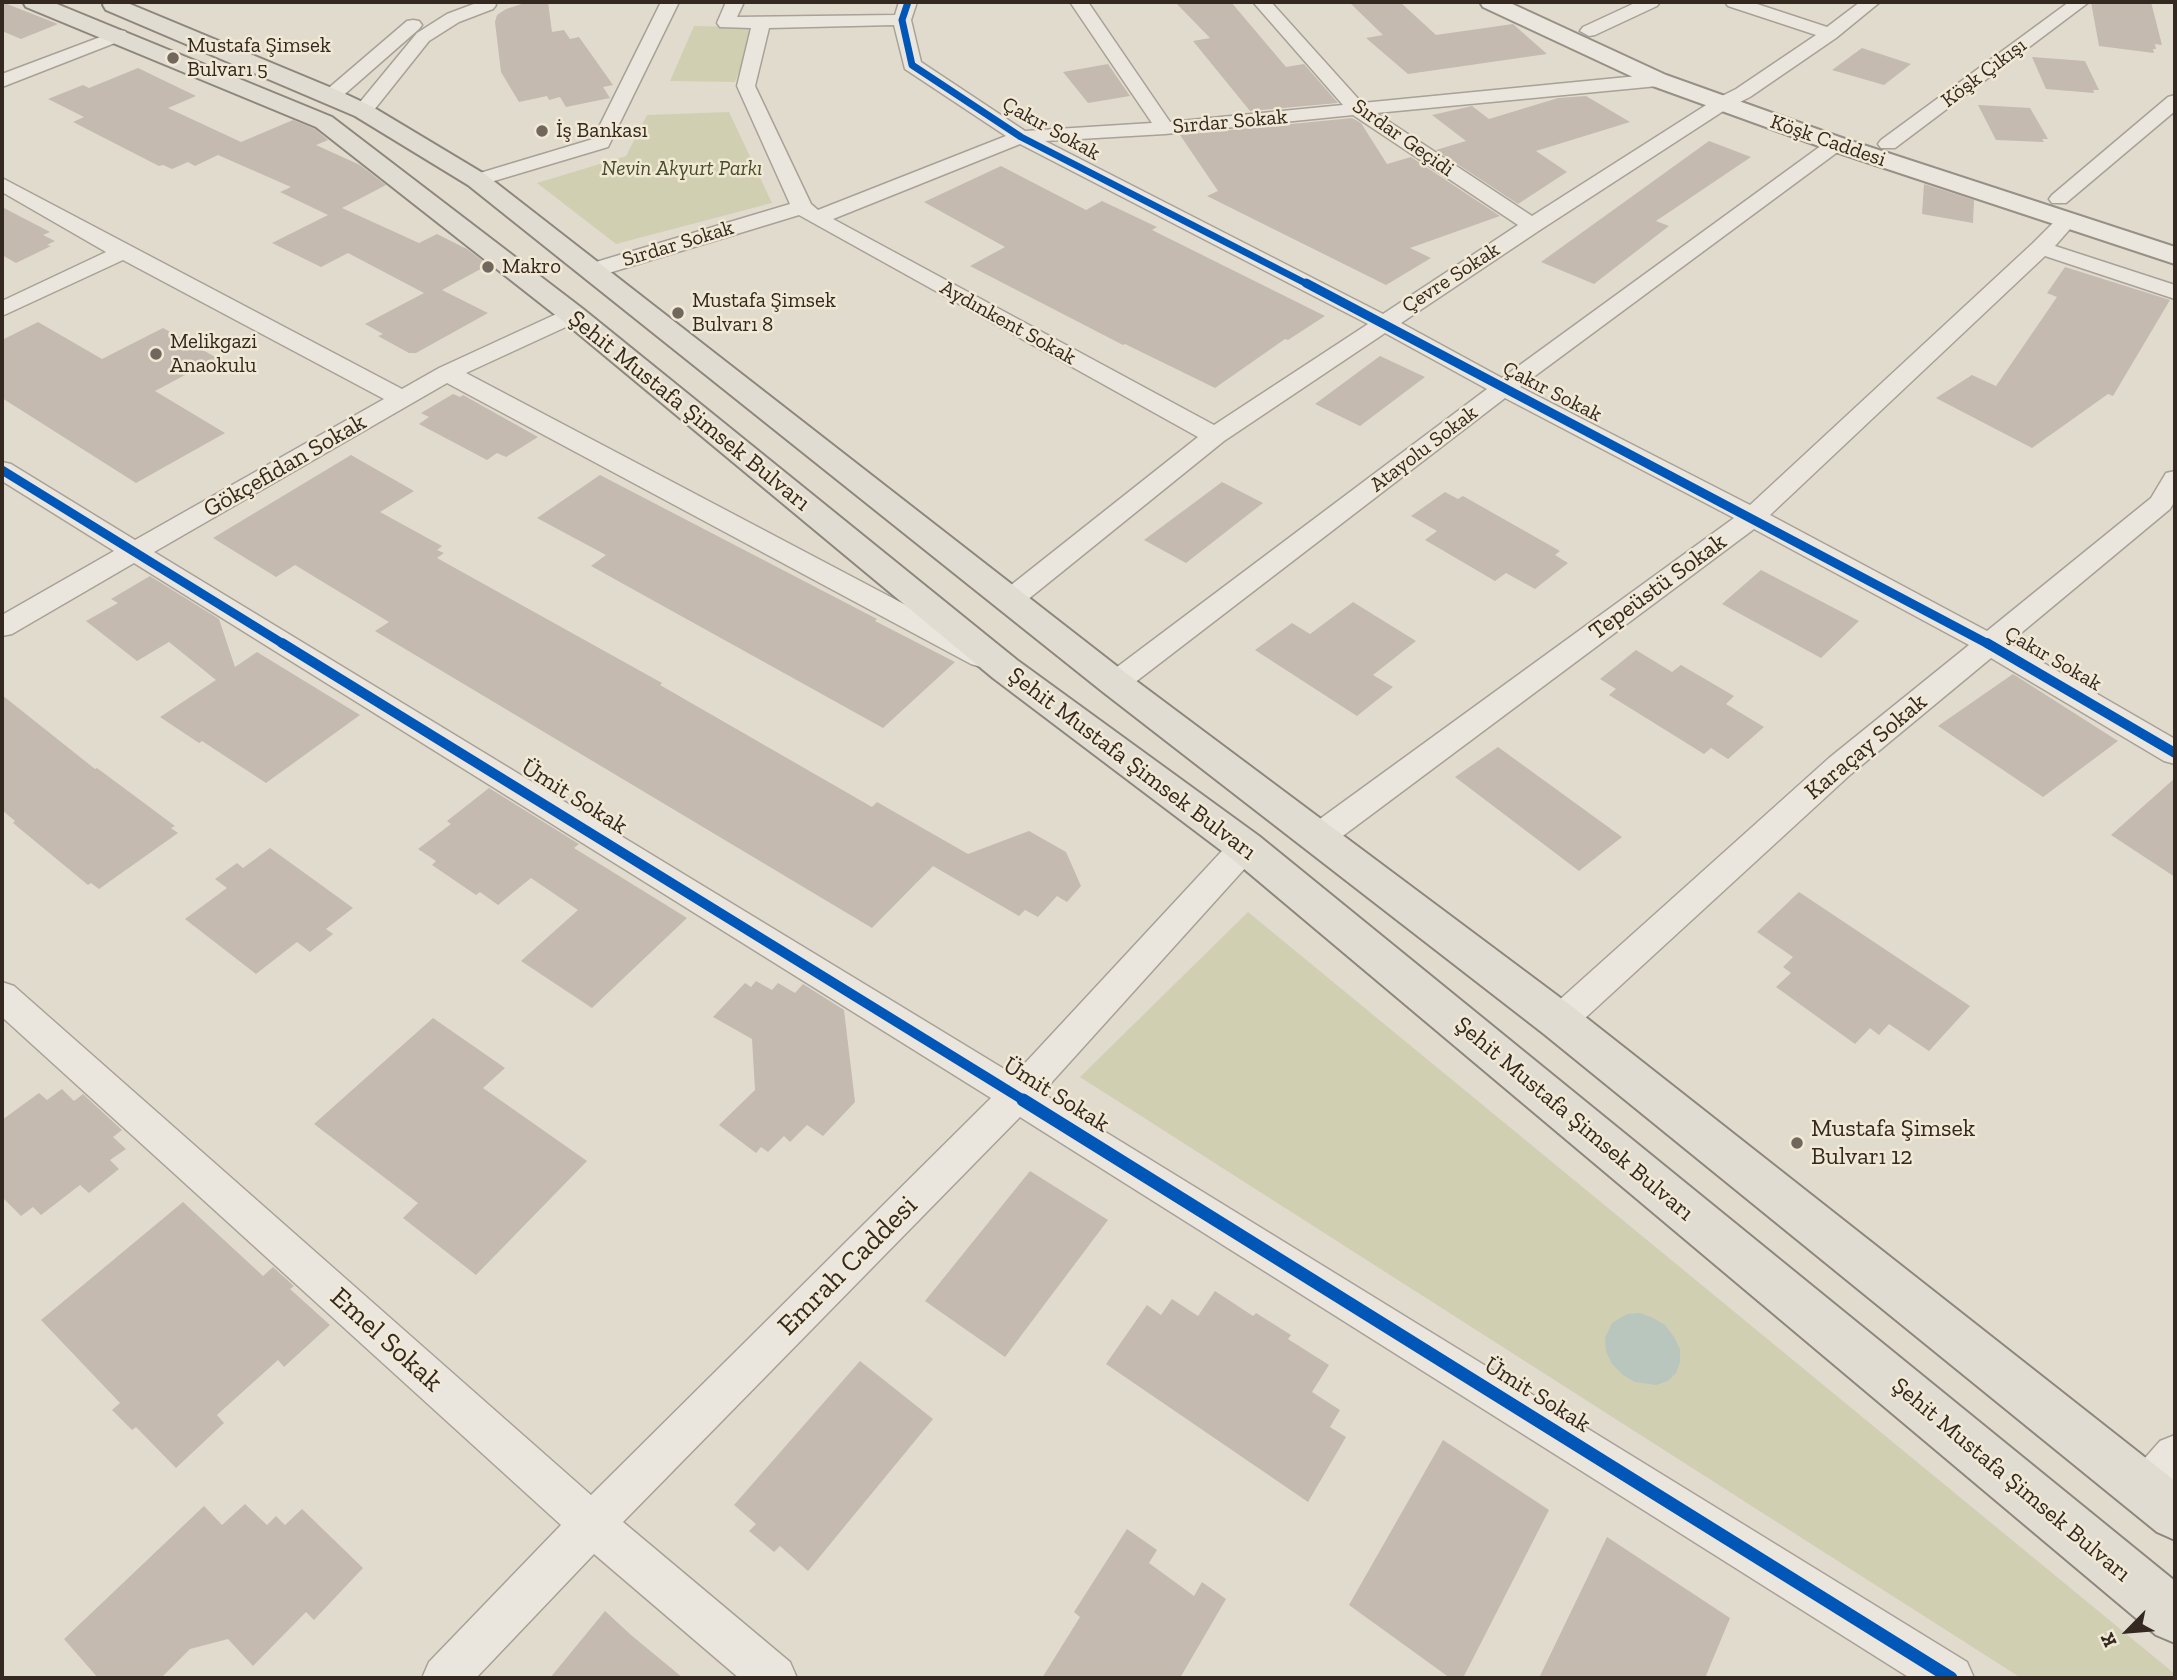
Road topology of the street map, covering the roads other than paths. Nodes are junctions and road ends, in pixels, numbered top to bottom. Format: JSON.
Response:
{"nodes":[{"id":1,"x":34,"y":2,"type":"edge"},
{"id":2,"x":453,"y":2,"type":"edge"},
{"id":3,"x":670,"y":2,"type":"edge"},
{"id":4,"x":735,"y":2,"type":"edge"},
{"id":5,"x":908,"y":2,"type":"edge"},
{"id":6,"x":1079,"y":2,"type":"edge"},
{"id":7,"x":1262,"y":2,"type":"edge"},
{"id":8,"x":1491,"y":2,"type":"edge"},
{"id":9,"x":1526,"y":2,"type":"edge"},
{"id":10,"x":1651,"y":2,"type":"edge"},
{"id":11,"x":1734,"y":2,"type":"edge"},
{"id":12,"x":1871,"y":2,"type":"edge"},
{"id":13,"x":2080,"y":2,"type":"edge"},
{"id":14,"x":496,"y":3,"type":"edge"},
{"id":15,"x":431,"y":10,"type":"dead end"},
{"id":16,"x":113,"y":18,"type":"edge"},
{"id":17,"x":902,"y":20,"type":"junction"},
{"id":18,"x":761,"y":24,"type":"junction"},
{"id":19,"x":1589,"y":31,"type":"junction"},
{"id":20,"x":1830,"y":34,"type":"junction"},
{"id":21,"x":1658,"y":80,"type":"junction"},
{"id":22,"x":2,"y":81,"type":"edge"},
{"id":23,"x":1732,"y":98,"type":"junction"},
{"id":24,"x":2175,"y":101,"type":"edge"},
{"id":25,"x":347,"y":103,"type":"junction"},
{"id":26,"x":1358,"y":110,"type":"junction"},
{"id":27,"x":1165,"y":128,"type":"junction"},
{"id":28,"x":1021,"y":138,"type":"junction"},
{"id":29,"x":1836,"y":144,"type":"junction"},
{"id":30,"x":1888,"y":144,"type":"junction"},
{"id":31,"x":477,"y":180,"type":"junction"},
{"id":32,"x":2,"y":184,"type":"edge"},
{"id":33,"x":2063,"y":210,"type":"junction"},
{"id":34,"x":809,"y":212,"type":"junction"},
{"id":35,"x":1532,"y":225,"type":"junction"},
{"id":36,"x":2175,"y":235,"type":"edge"},
{"id":37,"x":2042,"y":248,"type":"junction"},
{"id":38,"x":123,"y":252,"type":"junction"},
{"id":39,"x":2175,"y":256,"type":"edge"},
{"id":40,"x":594,"y":270,"type":"junction"},
{"id":41,"x":2175,"y":292,"type":"edge"},
{"id":42,"x":2,"y":309,"type":"edge"},
{"id":43,"x":573,"y":315,"type":"junction"},
{"id":44,"x":1384,"y":323,"type":"junction"},
{"id":45,"x":447,"y":373,"type":"junction"},
{"id":46,"x":1503,"y":388,"type":"junction"},
{"id":47,"x":402,"y":399,"type":"junction"},
{"id":48,"x":1215,"y":436,"type":"junction"},
{"id":49,"x":2,"y":470,"type":"edge"},
{"id":50,"x":2170,"y":497,"type":"edge"},
{"id":51,"x":1753,"y":517,"type":"junction"},
{"id":52,"x":136,"y":551,"type":"junction"},
{"id":53,"x":1011,"y":599,"type":"junction"},
{"id":54,"x":2,"y":627,"type":"edge"},
{"id":55,"x":1989,"y":644,"type":"junction"},
{"id":56,"x":1005,"y":669,"type":"junction"},
{"id":57,"x":1115,"y":683,"type":"junction"},
{"id":58,"x":2175,"y":753,"type":"edge"},
{"id":59,"x":1317,"y":838,"type":"junction"},
{"id":60,"x":1245,"y":847,"type":"junction"},
{"id":61,"x":2,"y":996,"type":"edge"},
{"id":62,"x":1559,"y":1021,"type":"junction"},
{"id":63,"x":1017,"y":1096,"type":"junction"},
{"id":64,"x":2175,"y":1456,"type":"edge"},
{"id":65,"x":2160,"y":1502,"type":"edge"},
{"id":66,"x":592,"y":1524,"type":"junction"},
{"id":67,"x":2175,"y":1616,"type":"edge"},
{"id":68,"x":445,"y":1678,"type":"edge"},
{"id":69,"x":774,"y":1678,"type":"edge"},
{"id":70,"x":1951,"y":1678,"type":"edge"}],
"edges":[{"from":1,"to":16,"type":"main road","name":"Şehit Mustafa Şimsek Bulvarı"},
{"from":2,"to":14,"type":"street"},
{"from":3,"to":31,"type":"street"},
{"from":4,"to":18,"type":"street"},
{"from":5,"to":17,"type":"street"},
{"from":6,"to":27,"type":"street"},
{"from":7,"to":26,"type":"street","name":"Sırdar Geçidi"},
{"from":8,"to":21,"type":"street","name":"Köşk Caddesi"},
{"from":9,"to":19,"type":"street","name":"Köşk Caddesi"},
{"from":10,"to":19,"type":"street"},
{"from":11,"to":20,"type":"street"},
{"from":12,"to":20,"type":"street","name":"Çevre Sokak"},
{"from":13,"to":30,"type":"street","name":"Köşk Çıkışı"},
{"from":14,"to":25,"type":"street"},
{"from":15,"to":25,"type":"street"},
{"from":16,"to":22,"type":"street"},
{"from":16,"to":25,"type":"main road","name":"Şehit Mustafa Şimsek Bulvarı"},
{"from":16,"to":43,"type":"main road","name":"Şehit Mustafa Şimsek Bulvarı"},
{"from":17,"to":18,"type":"street"},
{"from":17,"to":28,"type":"street","name":"Çakır Sokak"},
{"from":18,"to":34,"type":"street"},
{"from":19,"to":23,"type":"street","name":"Köşk Caddesi"},
{"from":20,"to":23,"type":"street","name":"Çevre Sokak"},
{"from":21,"to":23,"type":"street","name":"Köşk Caddesi"},
{"from":21,"to":26,"type":"street","name":"Sırdar Sokak"},
{"from":23,"to":29,"type":"street","name":"Köşk Caddesi"},
{"from":23,"to":30,"type":"street","name":"Köşk Caddesi"},
{"from":23,"to":35,"type":"street","name":"Çevre Sokak"},
{"from":24,"to":33,"type":"street","name":"Tepeüstü Sokak"},
{"from":25,"to":31,"type":"main road","name":"Şehit Mustafa Şimsek Bulvarı"},
{"from":26,"to":27,"type":"street","name":"Sırdar Sokak"},
{"from":26,"to":35,"type":"street","name":"Sırdar Geçidi"},
{"from":27,"to":28,"type":"street","name":"Sırdar Sokak"},
{"from":28,"to":34,"type":"street","name":"Sırdar Sokak"},
{"from":28,"to":44,"type":"street","name":"Çakır Sokak"},
{"from":29,"to":33,"type":"street","name":"Köşk Caddesi"},
{"from":29,"to":46,"type":"street","name":"Atayolu Sokak"},
{"from":30,"to":33,"type":"street","name":"Köşk Caddesi"},
{"from":31,"to":40,"type":"main road","name":"Şehit Mustafa Şimsek Bulvarı"},
{"from":32,"to":38,"type":"street"},
{"from":33,"to":36,"type":"street","name":"Köşk Caddesi"},
{"from":33,"to":37,"type":"street","name":"Tepeüstü Sokak"},
{"from":33,"to":39,"type":"street","name":"Köşk Caddesi"},
{"from":34,"to":40,"type":"street","name":"Sırdar Sokak"},
{"from":34,"to":48,"type":"street","name":"Aydınkent Sokak"},
{"from":35,"to":44,"type":"street","name":"Çevre Sokak"},
{"from":37,"to":41,"type":"street"},
{"from":37,"to":51,"type":"street","name":"Tepeüstü Sokak"},
{"from":38,"to":42,"type":"street"},
{"from":38,"to":47,"type":"street"},
{"from":40,"to":53,"type":"main road","name":"Şehit Mustafa Şimsek Bulvarı"},
{"from":43,"to":45,"type":"street","name":"Gökçefidan Sokak"},
{"from":43,"to":56,"type":"main road","name":"Şehit Mustafa Şimsek Bulvarı"},
{"from":44,"to":46,"type":"street","name":"Çakır Sokak"},
{"from":44,"to":48,"type":"street","name":"Çevre Sokak"},
{"from":45,"to":47,"type":"street","name":"Gökçefidan Sokak"},
{"from":45,"to":56,"type":"street"},
{"from":46,"to":51,"type":"street","name":"Çakır Sokak"},
{"from":46,"to":57,"type":"street","name":"Atayolu Sokak"},
{"from":47,"to":52,"type":"street","name":"Gökçefidan Sokak"},
{"from":48,"to":53,"type":"street","name":"Çevre Sokak"},
{"from":49,"to":52,"type":"street","name":"Ümit Sokak"},
{"from":50,"to":55,"type":"street","name":"Karaçay Sokak"},
{"from":51,"to":55,"type":"street","name":"Çakır Sokak"},
{"from":51,"to":59,"type":"street","name":"Tepeüstü Sokak"},
{"from":52,"to":54,"type":"street","name":"Gökçefidan Sokak"},
{"from":52,"to":63,"type":"street","name":"Ümit Sokak"},
{"from":53,"to":57,"type":"main road","name":"Şehit Mustafa Şimsek Bulvarı"},
{"from":55,"to":58,"type":"street","name":"Çakır Sokak"},
{"from":55,"to":62,"type":"street","name":"Karaçay Sokak"},
{"from":56,"to":60,"type":"main road","name":"Şehit Mustafa Şimsek Bulvarı"},
{"from":57,"to":59,"type":"main road","name":"Şehit Mustafa Şimsek Bulvarı"},
{"from":59,"to":62,"type":"main road","name":"Şehit Mustafa Şimsek Bulvarı"},
{"from":60,"to":63,"type":"street","name":"Emrah Caddesi"},
{"from":60,"to":67,"type":"main road","name":"Şehit Mustafa Şimsek Bulvarı"},
{"from":61,"to":66,"type":"street","name":"Emel Sokak"},
{"from":62,"to":65,"type":"main road","name":"Şehit Mustafa Şimsek Bulvarı"},
{"from":63,"to":66,"type":"street","name":"Emrah Caddesi"},
{"from":63,"to":70,"type":"street","name":"Ümit Sokak"},
{"from":64,"to":65,"type":"street"},
{"from":66,"to":68,"type":"street","name":"Emrah Caddesi"},
{"from":66,"to":69,"type":"street","name":"Emel Sokak"}]}
